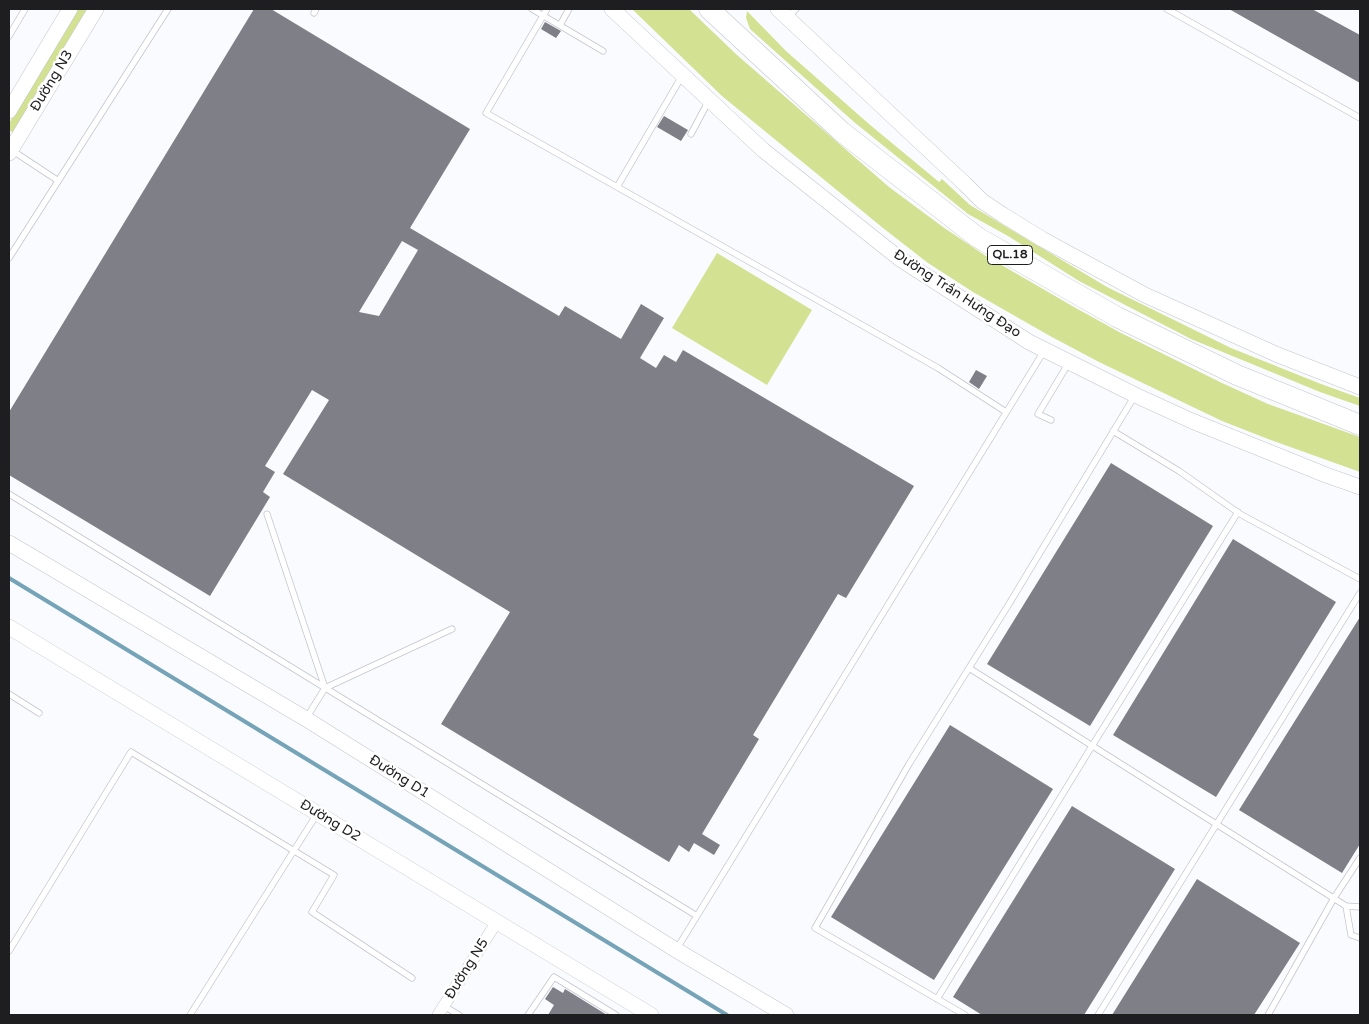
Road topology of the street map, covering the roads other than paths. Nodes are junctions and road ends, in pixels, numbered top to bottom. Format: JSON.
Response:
{"nodes":[{"id":1,"x":25,"y":9,"type":"edge"},
{"id":2,"x":70,"y":9,"type":"edge"},
{"id":3,"x":96,"y":9,"type":"edge"},
{"id":4,"x":168,"y":9,"type":"edge"},
{"id":5,"x":532,"y":9,"type":"edge"},
{"id":6,"x":547,"y":9,"type":"edge"},
{"id":7,"x":569,"y":9,"type":"edge"},
{"id":8,"x":612,"y":9,"type":"edge"},
{"id":9,"x":1167,"y":9,"type":"edge"},
{"id":10,"x":714,"y":10,"type":"edge"},
{"id":11,"x":788,"y":12,"type":"edge"},
{"id":12,"x":543,"y":15,"type":"junction"},
{"id":13,"x":560,"y":25,"type":"junction"},
{"id":14,"x":9,"y":36,"type":"edge"},
{"id":15,"x":603,"y":51,"type":"dead end"},
{"id":16,"x":683,"y":75,"type":"junction"},
{"id":17,"x":709,"y":100,"type":"junction"},
{"id":18,"x":9,"y":111,"type":"edge"},
{"id":19,"x":1360,"y":118,"type":"edge"},
{"id":20,"x":692,"y":134,"type":"dead end"},
{"id":21,"x":10,"y":150,"type":"edge"},
{"id":22,"x":57,"y":180,"type":"junction"},
{"id":23,"x":617,"y":187,"type":"junction"},
{"id":24,"x":9,"y":258,"type":"edge"},
{"id":25,"x":1044,"y":350,"type":"junction"},
{"id":26,"x":1069,"y":362,"type":"junction"},
{"id":27,"x":1360,"y":387,"type":"edge"},
{"id":28,"x":1135,"y":395,"type":"junction"},
{"id":29,"x":1006,"y":412,"type":"junction"},
{"id":30,"x":1051,"y":420,"type":"dead end"},
{"id":31,"x":1360,"y":425,"type":"edge"},
{"id":32,"x":1113,"y":431,"type":"junction"},
{"id":33,"x":1360,"y":487,"type":"edge"},
{"id":34,"x":9,"y":494,"type":"edge"},
{"id":35,"x":1238,"y":512,"type":"junction"},
{"id":36,"x":267,"y":514,"type":"dead end"},
{"id":37,"x":9,"y":543,"type":"edge"},
{"id":38,"x":1360,"y":580,"type":"edge"},
{"id":39,"x":1360,"y":593,"type":"edge"},
{"id":40,"x":9,"y":627,"type":"edge"},
{"id":41,"x":452,"y":629,"type":"dead end"},
{"id":42,"x":969,"y":668,"type":"junction"},
{"id":43,"x":325,"y":688,"type":"junction"},
{"id":44,"x":9,"y":694,"type":"edge"},
{"id":45,"x":39,"y":713,"type":"dead end"},
{"id":46,"x":306,"y":719,"type":"junction"},
{"id":47,"x":1092,"y":746,"type":"junction"},
{"id":48,"x":317,"y":813,"type":"junction"},
{"id":49,"x":1216,"y":824,"type":"junction"},
{"id":50,"x":294,"y":850,"type":"junction"},
{"id":51,"x":1360,"y":858,"type":"edge"},
{"id":52,"x":1334,"y":898,"type":"junction"},
{"id":53,"x":1346,"y":906,"type":"junction"},
{"id":54,"x":1360,"y":907,"type":"edge"},
{"id":55,"x":696,"y":916,"type":"junction"},
{"id":56,"x":496,"y":923,"type":"junction"},
{"id":57,"x":1360,"y":938,"type":"edge"},
{"id":58,"x":676,"y":950,"type":"junction"},
{"id":59,"x":9,"y":951,"type":"edge"},
{"id":60,"x":412,"y":978,"type":"dead end"},
{"id":61,"x":937,"y":999,"type":"junction"},
{"id":62,"x":441,"y":1011,"type":"edge"},
{"id":63,"x":190,"y":1015,"type":"edge"},
{"id":64,"x":460,"y":1015,"type":"edge"},
{"id":65,"x":528,"y":1015,"type":"edge"},
{"id":66,"x":616,"y":1015,"type":"edge"},
{"id":67,"x":651,"y":1015,"type":"edge"},
{"id":68,"x":786,"y":1015,"type":"edge"},
{"id":69,"x":965,"y":1015,"type":"edge"},
{"id":70,"x":1098,"y":1015,"type":"edge"},
{"id":71,"x":1268,"y":1015,"type":"edge"}],
"edges":[{"from":1,"to":14,"type":"lane"},
{"from":2,"to":18,"type":"street","name":"Đường N3"},
{"from":3,"to":21,"type":"street","name":"Đường N3"},
{"from":4,"to":22,"type":"lane"},
{"from":5,"to":12,"type":"lane"},
{"from":6,"to":12,"type":"lane"},
{"from":7,"to":13,"type":"lane"},
{"from":8,"to":16,"type":"street","name":"Đường Trần Hưng Đạo"},
{"from":9,"to":19,"type":"lane"},
{"from":10,"to":31,"type":"highway","number":"QL.18"},
{"from":11,"to":27,"type":"street"},
{"from":12,"to":13,"type":"lane"},
{"from":12,"to":23,"type":"lane"},
{"from":13,"to":15,"type":"lane"},
{"from":16,"to":17,"type":"street","name":"Đường Trần Hưng Đạo"},
{"from":16,"to":23,"type":"lane"},
{"from":17,"to":20,"type":"lane"},
{"from":17,"to":25,"type":"street","name":"Đường Trần Hưng Đạo"},
{"from":21,"to":22,"type":"lane"},
{"from":22,"to":24,"type":"lane"},
{"from":23,"to":29,"type":"lane"},
{"from":25,"to":26,"type":"street","name":"Đường Trần Hưng Đạo"},
{"from":25,"to":29,"type":"lane"},
{"from":26,"to":28,"type":"street","name":"Đường Trần Hưng Đạo"},
{"from":26,"to":30,"type":"lane"},
{"from":28,"to":32,"type":"lane"},
{"from":28,"to":33,"type":"street","name":"Đường Trần Hưng Đạo"},
{"from":29,"to":55,"type":"lane"},
{"from":32,"to":35,"type":"lane"},
{"from":32,"to":42,"type":"lane"},
{"from":34,"to":43,"type":"lane"},
{"from":35,"to":38,"type":"lane"},
{"from":35,"to":47,"type":"lane"},
{"from":36,"to":43,"type":"lane"},
{"from":37,"to":46,"type":"street","name":"Đường D1"},
{"from":39,"to":49,"type":"lane"},
{"from":40,"to":48,"type":"street","name":"Đường D2"},
{"from":41,"to":43,"type":"lane"},
{"from":42,"to":47,"type":"lane"},
{"from":42,"to":61,"type":"lane"},
{"from":43,"to":46,"type":"lane"},
{"from":43,"to":55,"type":"lane"},
{"from":44,"to":45,"type":"lane"},
{"from":46,"to":58,"type":"street","name":"Đường D1"},
{"from":47,"to":49,"type":"lane"},
{"from":47,"to":61,"type":"lane"},
{"from":48,"to":50,"type":"lane"},
{"from":48,"to":56,"type":"street","name":"Đường D2"},
{"from":49,"to":52,"type":"lane"},
{"from":49,"to":70,"type":"lane"},
{"from":50,"to":59,"type":"lane"},
{"from":50,"to":60,"type":"lane"},
{"from":50,"to":63,"type":"lane"},
{"from":51,"to":52,"type":"lane"},
{"from":52,"to":53,"type":"lane"},
{"from":52,"to":71,"type":"lane"},
{"from":53,"to":54,"type":"lane"},
{"from":53,"to":57,"type":"lane"},
{"from":55,"to":58,"type":"lane"},
{"from":56,"to":62,"type":"street","name":"Đường N5"},
{"from":56,"to":67,"type":"street","name":"Đường D2"},
{"from":58,"to":68,"type":"street","name":"Đường D1"},
{"from":61,"to":69,"type":"lane"},
{"from":62,"to":64,"type":"lane"},
{"from":65,"to":66,"type":"lane"}]}
